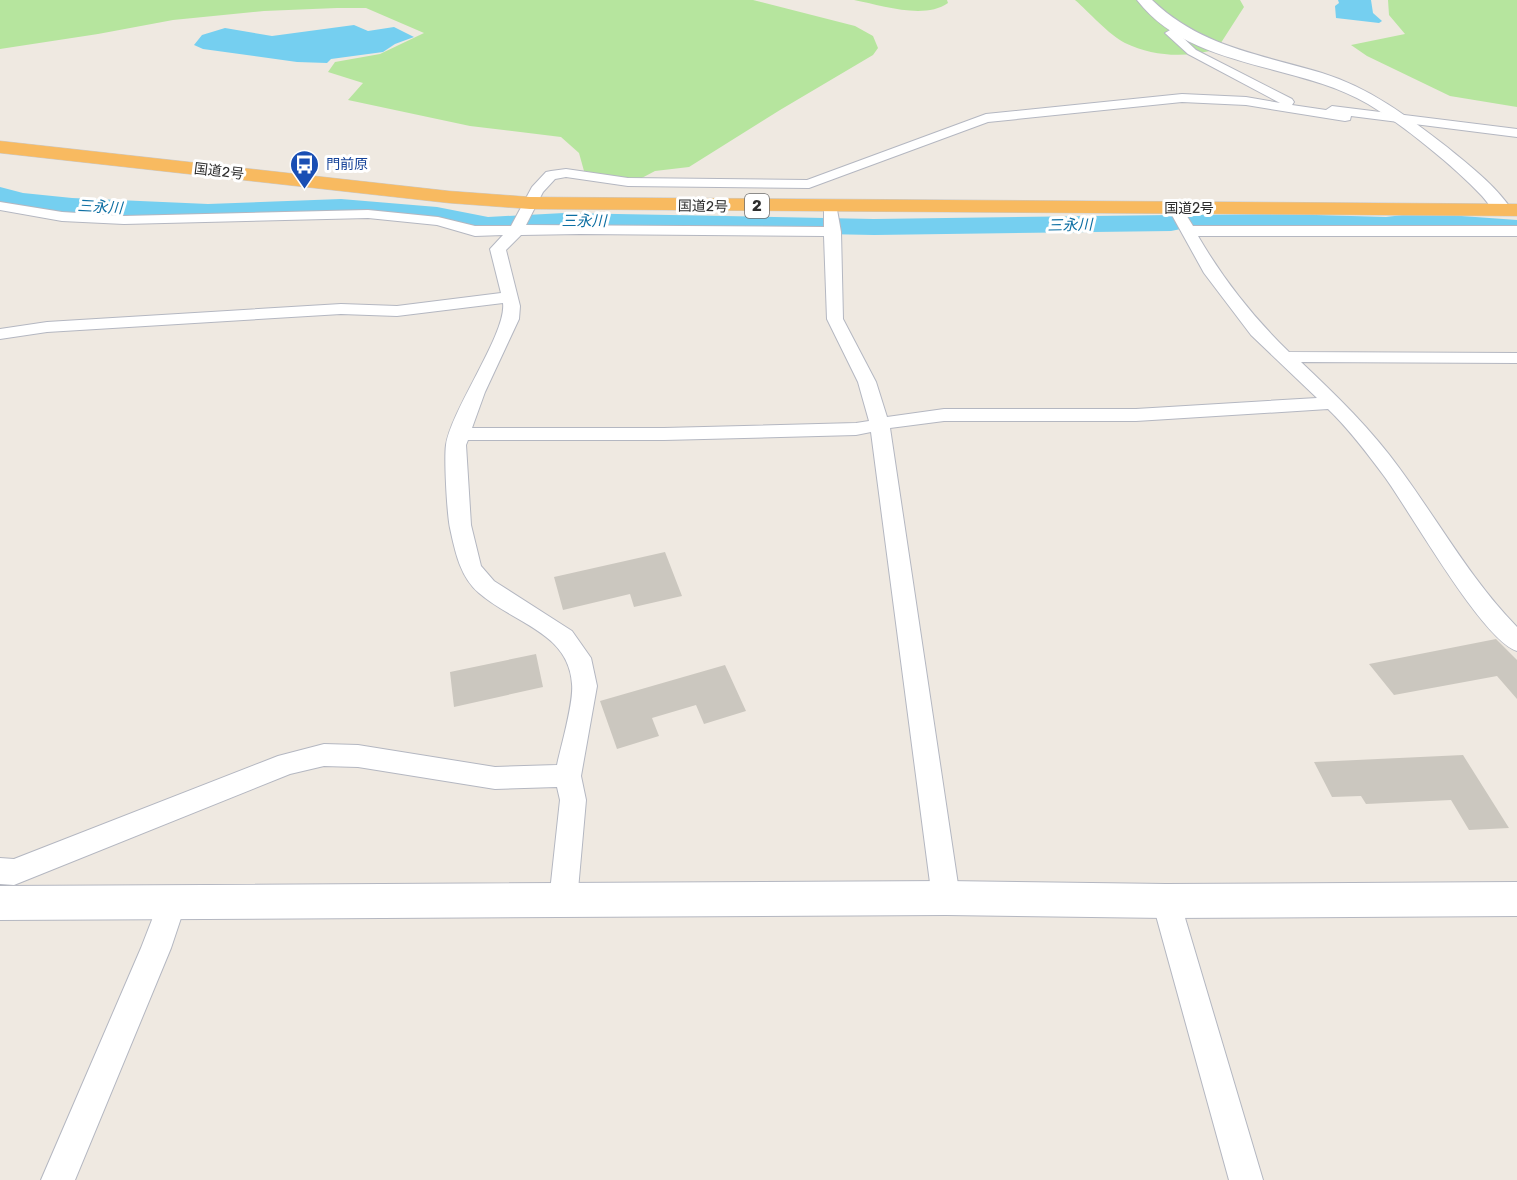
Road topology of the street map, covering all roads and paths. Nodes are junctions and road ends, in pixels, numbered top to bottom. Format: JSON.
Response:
{"nodes":[{"id":1,"x":1144,"y":0,"type":"edge"},
{"id":2,"x":1176,"y":30,"type":"junction"},
{"id":3,"x":1346,"y":115,"type":"junction"},
{"id":4,"x":1404,"y":119,"type":"junction"},
{"id":5,"x":1417,"y":131,"type":"junction"},
{"id":6,"x":1517,"y":133,"type":"edge"},
{"id":7,"x":0,"y":135,"type":"edge"},
{"id":8,"x":0,"y":147,"type":"edge"},
{"id":9,"x":531,"y":202,"type":"junction"},
{"id":10,"x":0,"y":206,"type":"edge"},
{"id":11,"x":1175,"y":208,"type":"junction"},
{"id":12,"x":1509,"y":208,"type":"edge"},
{"id":13,"x":832,"y":220,"type":"junction"},
{"id":14,"x":516,"y":230,"type":"junction"},
{"id":15,"x":1189,"y":231,"type":"junction"},
{"id":16,"x":1517,"y":231,"type":"edge"},
{"id":17,"x":509,"y":297,"type":"junction"},
{"id":18,"x":0,"y":334,"type":"edge"},
{"id":19,"x":1283,"y":357,"type":"junction"},
{"id":20,"x":1517,"y":358,"type":"edge"},
{"id":21,"x":1331,"y":403,"type":"junction"},
{"id":22,"x":880,"y":424,"type":"junction"},
{"id":23,"x":459,"y":434,"type":"junction"},
{"id":24,"x":1517,"y":642,"type":"edge"},
{"id":25,"x":568,"y":776,"type":"junction"},
{"id":26,"x":4,"y":887,"type":"edge"},
{"id":27,"x":946,"y":898,"type":"junction"},
{"id":28,"x":1517,"y":899,"type":"edge"},
{"id":29,"x":563,"y":901,"type":"junction"},
{"id":30,"x":1166,"y":901,"type":"junction"},
{"id":31,"x":172,"y":903,"type":"junction"},
{"id":32,"x":58,"y":1180,"type":"edge"},
{"id":33,"x":1246,"y":1180,"type":"edge"}],
"edges":[{"from":1,"to":2,"type":"street"},
{"from":2,"to":3,"type":"street"},
{"from":2,"to":4,"type":"street"},
{"from":3,"to":4,"type":"street"},
{"from":3,"to":5,"type":"street"},
{"from":3,"to":9,"type":"street"},
{"from":4,"to":5,"type":"street"},
{"from":4,"to":6,"type":"street"},
{"from":5,"to":12,"type":"street"},
{"from":7,"to":9,"type":"highway","name":"国道2号","number":"2"},
{"from":8,"to":9,"type":"highway","name":"国道2号","number":"2"},
{"from":9,"to":12,"type":"highway","name":"国道2号","number":"2"},
{"from":9,"to":13,"type":"highway","name":"国道2号","number":"2"},
{"from":9,"to":14,"type":"street"},
{"from":10,"to":14,"type":"street"},
{"from":11,"to":12,"type":"highway","name":"国道2号","number":"2"},
{"from":11,"to":13,"type":"highway","name":"国道2号","number":"2"},
{"from":11,"to":15,"type":"street"},
{"from":13,"to":14,"type":"street"},
{"from":13,"to":22,"type":"street"},
{"from":14,"to":17,"type":"street"},
{"from":15,"to":16,"type":"street"},
{"from":15,"to":19,"type":"street"},
{"from":17,"to":18,"type":"street"},
{"from":17,"to":23,"type":"street"},
{"from":19,"to":20,"type":"street"},
{"from":19,"to":21,"type":"street"},
{"from":21,"to":22,"type":"street"},
{"from":21,"to":24,"type":"street"},
{"from":22,"to":23,"type":"street"},
{"from":22,"to":27,"type":"street"},
{"from":23,"to":25,"type":"street"},
{"from":25,"to":26,"type":"street"},
{"from":25,"to":29,"type":"street"},
{"from":26,"to":31,"type":"street"},
{"from":27,"to":29,"type":"street"},
{"from":27,"to":30,"type":"street"},
{"from":28,"to":30,"type":"street"},
{"from":29,"to":31,"type":"street"},
{"from":30,"to":33,"type":"street"},
{"from":31,"to":32,"type":"street"}]}
